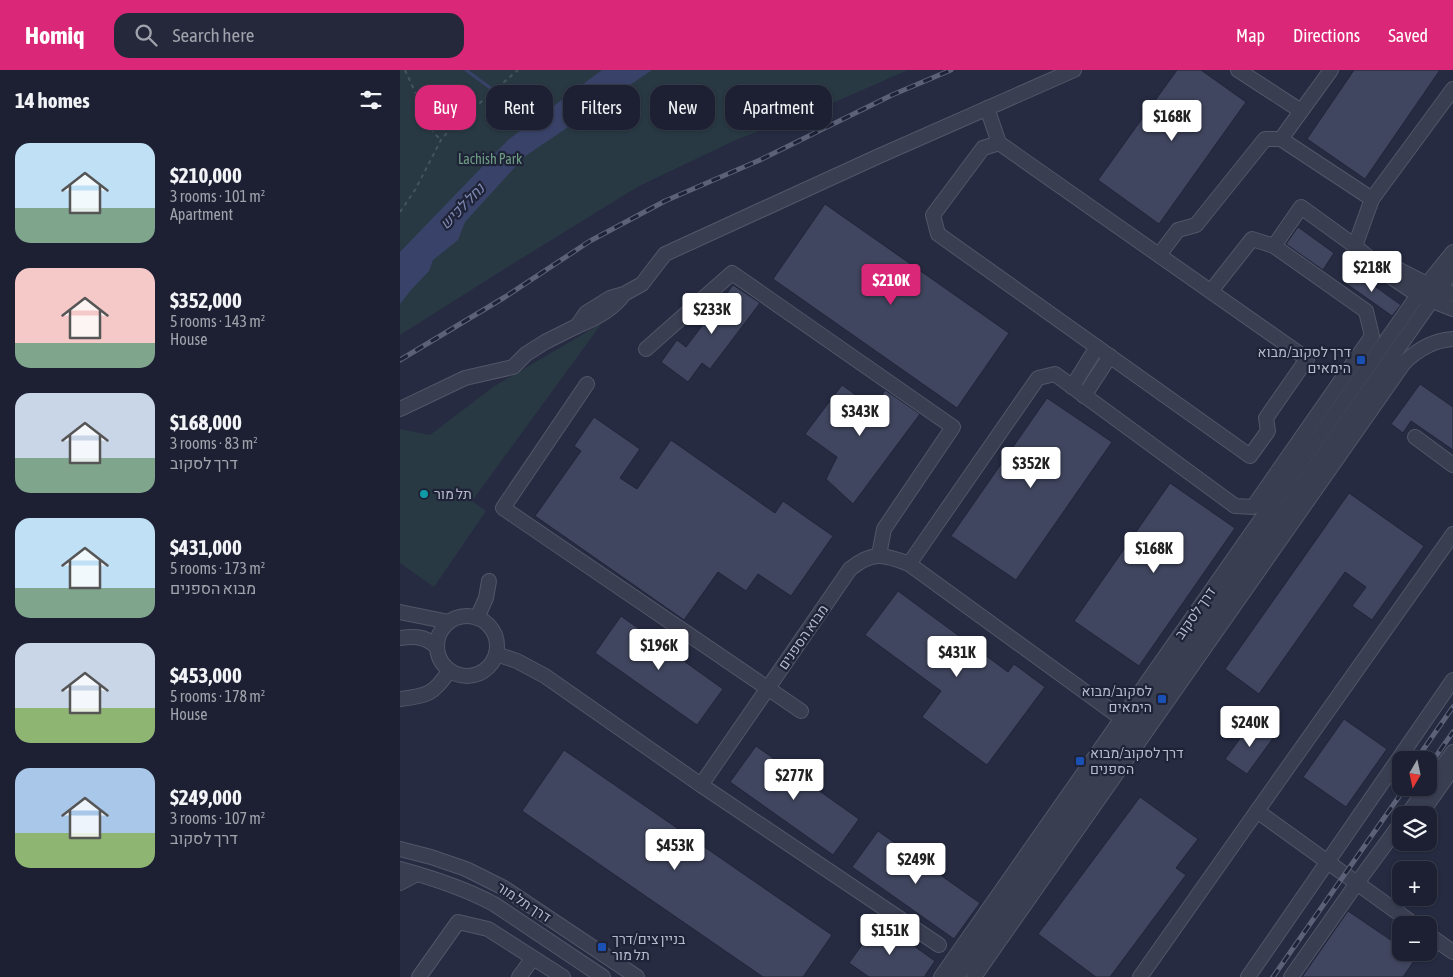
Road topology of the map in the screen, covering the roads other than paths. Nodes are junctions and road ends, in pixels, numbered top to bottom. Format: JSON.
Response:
{"nodes":[{"id":1,"x":1074,"y":70,"type":"edge"},
{"id":2,"x":1238,"y":70,"type":"edge"},
{"id":3,"x":1331,"y":70,"type":"edge"},
{"id":4,"x":1453,"y":89,"type":"edge"},
{"id":5,"x":987,"y":108,"type":"junction"},
{"id":6,"x":1301,"y":112,"type":"junction"},
{"id":7,"x":1281,"y":139,"type":"junction"},
{"id":8,"x":999,"y":143,"type":"junction"},
{"id":9,"x":1372,"y":199,"type":"junction"},
{"id":10,"x":1274,"y":246,"type":"junction"},
{"id":11,"x":1355,"y":246,"type":"junction"},
{"id":12,"x":1453,"y":252,"type":"edge"},
{"id":13,"x":1159,"y":255,"type":"junction"},
{"id":14,"x":1453,"y":270,"type":"edge"},
{"id":15,"x":1211,"y":291,"type":"junction"},
{"id":16,"x":1429,"y":292,"type":"junction"},
{"id":17,"x":1453,"y":294,"type":"edge"},
{"id":18,"x":1453,"y":309,"type":"edge"},
{"id":19,"x":1453,"y":339,"type":"edge"},
{"id":20,"x":1097,"y":348,"type":"junction"},
{"id":21,"x":646,"y":349,"type":"dead end"},
{"id":22,"x":1110,"y":356,"type":"junction"},
{"id":23,"x":587,"y":384,"type":"dead end"},
{"id":24,"x":1072,"y":387,"type":"junction"},
{"id":25,"x":1084,"y":396,"type":"junction"},
{"id":26,"x":400,"y":409,"type":"edge"},
{"id":27,"x":1414,"y":437,"type":"dead end"},
{"id":28,"x":1453,"y":465,"type":"edge"},
{"id":29,"x":1453,"y":534,"type":"edge"},
{"id":30,"x":879,"y":555,"type":"junction"},
{"id":31,"x":909,"y":564,"type":"junction"},
{"id":32,"x":489,"y":581,"type":"dead end"},
{"id":33,"x":400,"y":612,"type":"edge"},
{"id":34,"x":477,"y":618,"type":"junction"},
{"id":35,"x":449,"y":622,"type":"junction"},
{"id":36,"x":400,"y":638,"type":"edge"},
{"id":37,"x":436,"y":646,"type":"junction"},
{"id":38,"x":496,"y":654,"type":"junction"},
{"id":39,"x":449,"y":671,"type":"junction"},
{"id":40,"x":1453,"y":680,"type":"edge"},
{"id":41,"x":768,"y":688,"type":"junction"},
{"id":42,"x":400,"y":699,"type":"edge"},
{"id":43,"x":801,"y":711,"type":"dead end"},
{"id":44,"x":1127,"y":723,"type":"junction"},
{"id":45,"x":1453,"y":752,"type":"edge"},
{"id":46,"x":1453,"y":768,"type":"edge"},
{"id":47,"x":1438,"y":772,"type":"edge"},
{"id":48,"x":701,"y":785,"type":"junction"},
{"id":49,"x":1426,"y":806,"type":"edge"},
{"id":50,"x":1257,"y":811,"type":"junction"},
{"id":51,"x":1392,"y":837,"type":"edge"},
{"id":52,"x":400,"y":849,"type":"edge"},
{"id":53,"x":1392,"y":849,"type":"edge"},
{"id":54,"x":1328,"y":862,"type":"junction"},
{"id":55,"x":400,"y":869,"type":"edge"},
{"id":56,"x":417,"y":874,"type":"junction"},
{"id":57,"x":400,"y":883,"type":"edge"},
{"id":58,"x":1360,"y":886,"type":"junction"},
{"id":59,"x":1402,"y":916,"type":"edge"},
{"id":60,"x":1437,"y":941,"type":"edge"},
{"id":61,"x":939,"y":944,"type":"dead end"},
{"id":62,"x":1453,"y":952,"type":"edge"},
{"id":63,"x":533,"y":958,"type":"junction"},
{"id":64,"x":419,"y":977,"type":"edge"},
{"id":65,"x":519,"y":977,"type":"edge"},
{"id":66,"x":563,"y":977,"type":"edge"},
{"id":67,"x":603,"y":977,"type":"edge"},
{"id":68,"x":636,"y":977,"type":"edge"},
{"id":69,"x":941,"y":977,"type":"edge"},
{"id":70,"x":957,"y":977,"type":"edge"},
{"id":71,"x":974,"y":977,"type":"edge"},
{"id":72,"x":1140,"y":977,"type":"edge"},
{"id":73,"x":1248,"y":977,"type":"edge"},
{"id":74,"x":1292,"y":977,"type":"edge"},
{"id":75,"x":1299,"y":977,"type":"edge"}],
"edges":[{"from":1,"to":5,"type":"street"},
{"from":2,"to":6,"type":"street"},
{"from":3,"to":6,"type":"street"},
{"from":4,"to":9,"type":"street"},
{"from":5,"to":8,"type":"street"},
{"from":5,"to":26,"type":"street"},
{"from":6,"to":7,"type":"street"},
{"from":7,"to":9,"type":"street"},
{"from":7,"to":13,"type":"street"},
{"from":8,"to":13,"type":"street"},
{"from":8,"to":20,"type":"street"},
{"from":9,"to":11,"type":"street"},
{"from":10,"to":11,"type":"street"},
{"from":10,"to":15,"type":"street"},
{"from":10,"to":25,"type":"street"},
{"from":11,"to":16,"type":"street"},
{"from":12,"to":16,"type":"street","name":"דרך לסקוב"},
{"from":13,"to":15,"type":"street"},
{"from":14,"to":16,"type":"street","name":"דרך לסקוב"},
{"from":15,"to":22,"type":"street"},
{"from":16,"to":17,"type":"street"},
{"from":16,"to":18,"type":"street"},
{"from":16,"to":44,"type":"street","name":"דרך לסקוב"},
{"from":19,"to":71,"type":"street"},
{"from":20,"to":22,"type":"street"},
{"from":20,"to":24,"type":"street"},
{"from":21,"to":30,"type":"street"},
{"from":22,"to":25,"type":"street"},
{"from":23,"to":41,"type":"street"},
{"from":24,"to":25,"type":"street"},
{"from":24,"to":31,"type":"street"},
{"from":27,"to":28,"type":"street"},
{"from":29,"to":50,"type":"street"},
{"from":30,"to":31,"type":"street"},
{"from":30,"to":41,"type":"street","name":"מבוא הספנים"},
{"from":31,"to":44,"type":"street"},
{"from":32,"to":34,"type":"street"},
{"from":33,"to":35,"type":"street"},
{"from":34,"to":35,"type":"street"},
{"from":34,"to":38,"type":"street"},
{"from":35,"to":37,"type":"street"},
{"from":36,"to":37,"type":"street"},
{"from":37,"to":39,"type":"street"},
{"from":38,"to":39,"type":"street"},
{"from":38,"to":48,"type":"street"},
{"from":39,"to":42,"type":"street"},
{"from":40,"to":54,"type":"street"},
{"from":41,"to":43,"type":"street"},
{"from":41,"to":48,"type":"street","name":"מבוא הספנים"},
{"from":44,"to":69,"type":"street","name":"דרך לסקוב"},
{"from":44,"to":70,"type":"street","name":"דרך לסקוב"},
{"from":45,"to":47,"type":"street"},
{"from":46,"to":49,"type":"street"},
{"from":48,"to":61,"type":"street"},
{"from":50,"to":54,"type":"street"},
{"from":50,"to":72,"type":"street"},
{"from":51,"to":58,"type":"street"},
{"from":52,"to":68,"type":"street","name":"דרך תל מור"},
{"from":53,"to":58,"type":"street"},
{"from":54,"to":58,"type":"street"},
{"from":54,"to":73,"type":"street"},
{"from":55,"to":56,"type":"street","name":"דרך תל מור"},
{"from":56,"to":57,"type":"street"},
{"from":56,"to":67,"type":"street","name":"דרך תל מור"},
{"from":58,"to":59,"type":"street"},
{"from":58,"to":74,"type":"street"},
{"from":58,"to":75,"type":"street"},
{"from":60,"to":62,"type":"street"},
{"from":63,"to":64,"type":"street"},
{"from":63,"to":65,"type":"street"},
{"from":63,"to":66,"type":"street"}]}
